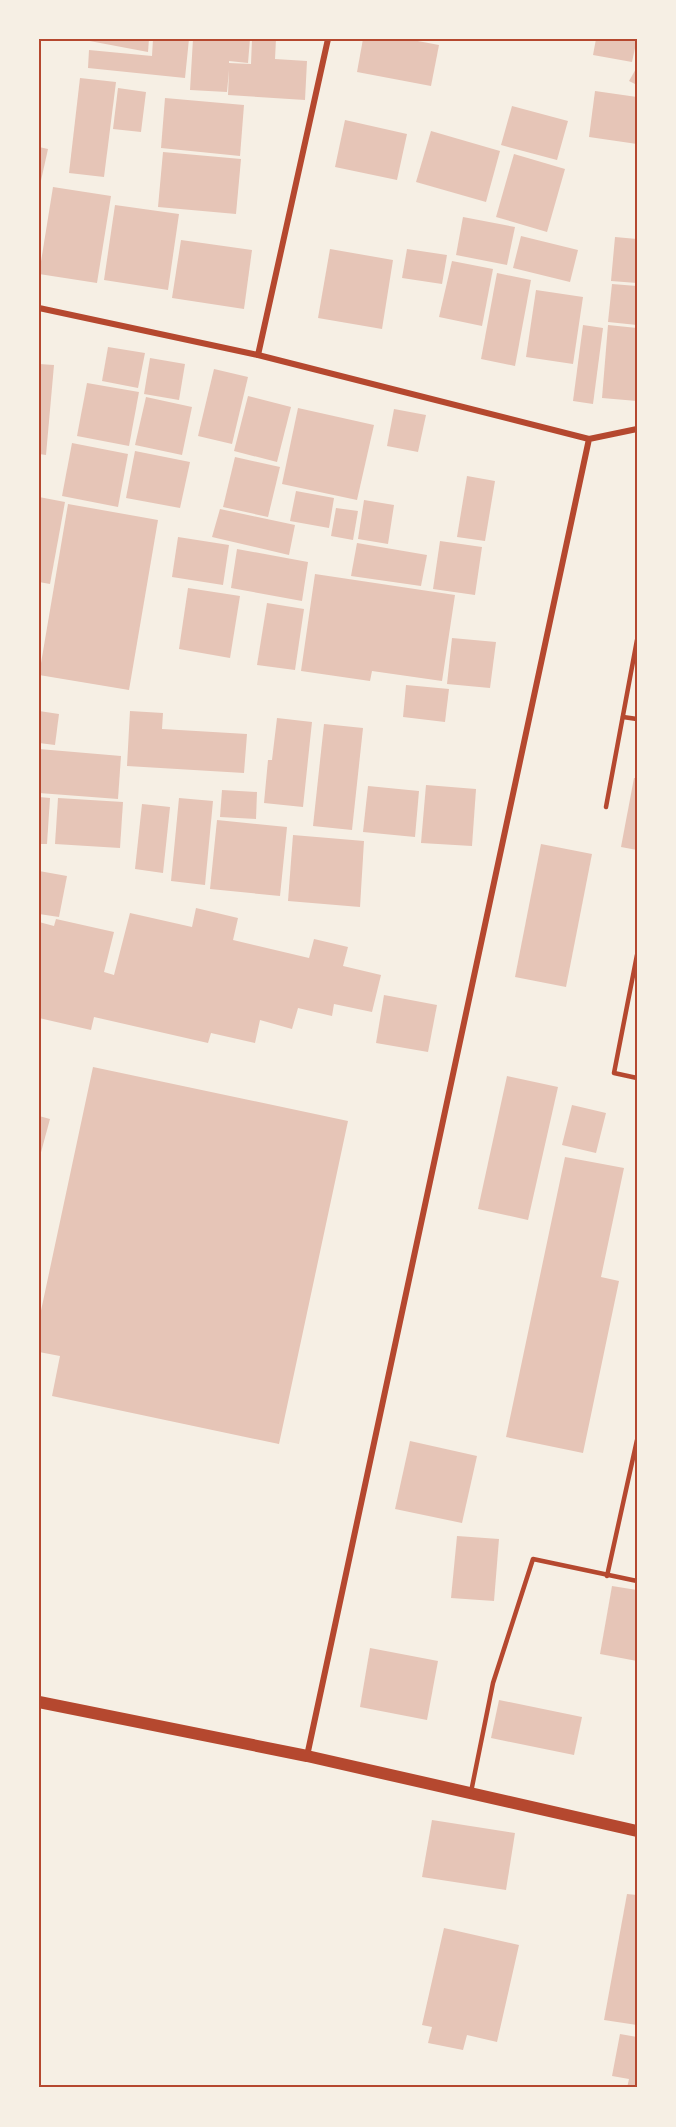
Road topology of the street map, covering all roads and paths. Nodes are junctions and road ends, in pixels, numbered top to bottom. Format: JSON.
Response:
{"nodes":[{"id":1,"x":328,"y":39,"type":"edge"},
{"id":2,"x":39,"y":308,"type":"edge"},
{"id":3,"x":258,"y":355,"type":"junction"},
{"id":4,"x":637,"y":429,"type":"edge"},
{"id":5,"x":589,"y":439,"type":"junction"},
{"id":6,"x":637,"y":640,"type":"edge"},
{"id":7,"x":622,"y":717,"type":"junction"},
{"id":8,"x":637,"y":719,"type":"edge"},
{"id":9,"x":606,"y":807,"type":"dead end"},
{"id":10,"x":637,"y":955,"type":"edge"},
{"id":11,"x":637,"y":1078,"type":"edge"},
{"id":12,"x":637,"y":1440,"type":"edge"},
{"id":13,"x":607,"y":1576,"type":"junction"},
{"id":14,"x":637,"y":1581,"type":"edge"},
{"id":15,"x":39,"y":1702,"type":"edge"},
{"id":16,"x":307,"y":1756,"type":"junction"},
{"id":17,"x":471,"y":1794,"type":"junction"},
{"id":18,"x":637,"y":1831,"type":"edge"}],
"edges":[{"from":1,"to":3,"type":"street"},
{"from":2,"to":3,"type":"street"},
{"from":3,"to":5,"type":"street"},
{"from":4,"to":5,"type":"street"},
{"from":5,"to":16,"type":"street"},
{"from":6,"to":7,"type":"lane"},
{"from":7,"to":8,"type":"lane"},
{"from":7,"to":9,"type":"lane"},
{"from":10,"to":11,"type":"lane"},
{"from":12,"to":13,"type":"lane"},
{"from":13,"to":14,"type":"lane"},
{"from":13,"to":17,"type":"lane"},
{"from":15,"to":16,"type":"main road"},
{"from":16,"to":17,"type":"main road"},
{"from":17,"to":18,"type":"main road"}]}
